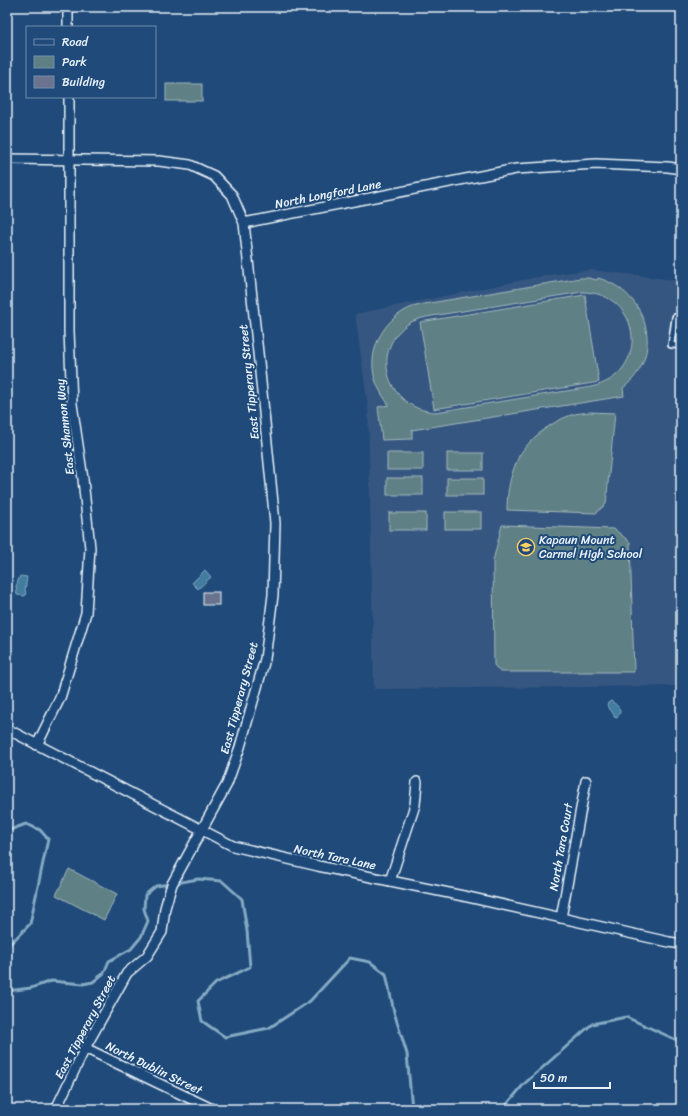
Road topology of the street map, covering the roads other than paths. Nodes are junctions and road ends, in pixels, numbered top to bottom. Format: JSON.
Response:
{"nodes":[{"id":1,"x":68,"y":7,"type":"edge"},
{"id":2,"x":68,"y":26,"type":"edge"},
{"id":3,"x":69,"y":98,"type":"edge"},
{"id":4,"x":7,"y":159,"type":"edge"},
{"id":5,"x":69,"y":160,"type":"junction"},
{"id":6,"x":681,"y":169,"type":"edge"},
{"id":7,"x":244,"y":223,"type":"junction"},
{"id":8,"x":681,"y":317,"type":"edge"},
{"id":9,"x":681,"y":346,"type":"edge"},
{"id":10,"x":7,"y":729,"type":"edge"},
{"id":11,"x":37,"y":745,"type":"junction"},
{"id":12,"x":586,"y":781,"type":"dead end"},
{"id":13,"x":417,"y":782,"type":"dead end"},
{"id":14,"x":202,"y":830,"type":"junction"},
{"id":15,"x":390,"y":881,"type":"junction"},
{"id":16,"x":561,"y":918,"type":"junction"},
{"id":17,"x":681,"y":944,"type":"edge"},
{"id":18,"x":86,"y":1048,"type":"junction"},
{"id":19,"x":56,"y":1109,"type":"edge"},
{"id":20,"x":212,"y":1109,"type":"edge"}],
"edges":[{"from":1,"to":2,"type":"street"},
{"from":3,"to":5,"type":"street","name":"East Shannon Way"},
{"from":4,"to":5,"type":"street"},
{"from":5,"to":7,"type":"street"},
{"from":5,"to":11,"type":"street","name":"East Shannon Way"},
{"from":6,"to":7,"type":"street","name":"North Longford Lane"},
{"from":7,"to":14,"type":"street","name":"East Tipperary Street"},
{"from":8,"to":9,"type":"lane"},
{"from":10,"to":11,"type":"street","name":"North Tara Lane"},
{"from":11,"to":14,"type":"street","name":"North Tara Lane"},
{"from":12,"to":16,"type":"street","name":"North Tara Court"},
{"from":13,"to":15,"type":"street"},
{"from":14,"to":15,"type":"street","name":"North Tara Lane"},
{"from":14,"to":18,"type":"street","name":"East Tipperary Street"},
{"from":15,"to":16,"type":"street","name":"North Tara Lane"},
{"from":16,"to":17,"type":"street","name":"North Tara Lane"},
{"from":18,"to":19,"type":"street","name":"East Tipperary Street"},
{"from":18,"to":20,"type":"street","name":"North Dublin Street"}]}
